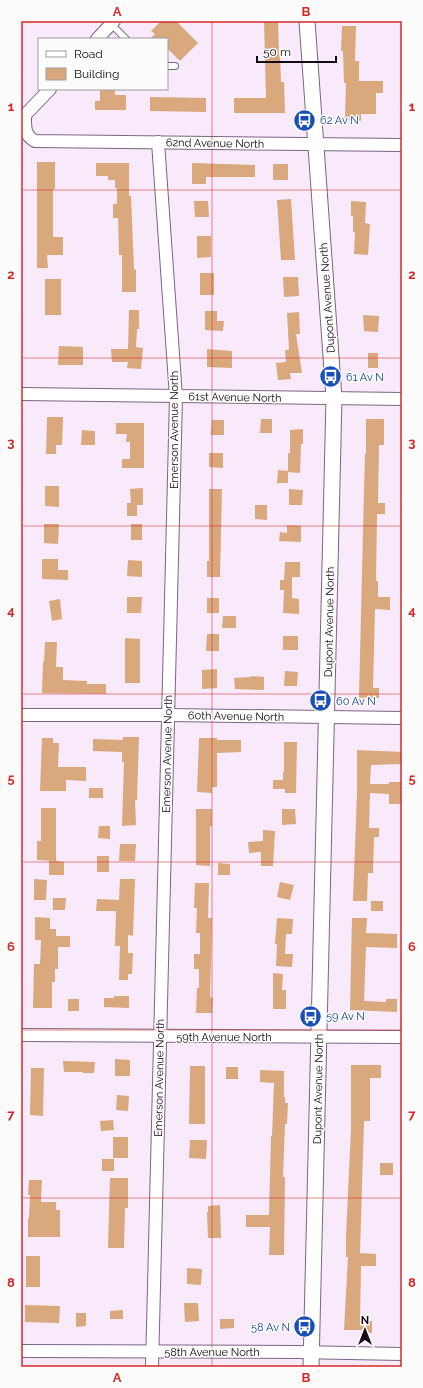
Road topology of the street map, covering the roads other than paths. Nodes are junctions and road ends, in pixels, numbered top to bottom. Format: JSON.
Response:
{"nodes":[{"id":1,"x":307,"y":21,"type":"edge"},
{"id":2,"x":112,"y":23,"type":"edge"},
{"id":3,"x":98,"y":38,"type":"edge"},
{"id":4,"x":125,"y":38,"type":"edge"},
{"id":5,"x":168,"y":66,"type":"edge"},
{"id":6,"x":175,"y":66,"type":"dead end"},
{"id":7,"x":49,"y":90,"type":"edge"},
{"id":8,"x":158,"y":142,"type":"junction"},
{"id":9,"x":316,"y":144,"type":"junction"},
{"id":10,"x":402,"y":145,"type":"edge"},
{"id":11,"x":21,"y":394,"type":"edge"},
{"id":12,"x":176,"y":397,"type":"junction"},
{"id":13,"x":334,"y":398,"type":"junction"},
{"id":14,"x":402,"y":399,"type":"edge"},
{"id":15,"x":21,"y":715,"type":"edge"},
{"id":16,"x":168,"y":715,"type":"junction"},
{"id":17,"x":327,"y":718,"type":"junction"},
{"id":18,"x":402,"y":718,"type":"edge"},
{"id":19,"x":21,"y":1035,"type":"edge"},
{"id":20,"x":160,"y":1036,"type":"junction"},
{"id":21,"x":319,"y":1036,"type":"junction"},
{"id":22,"x":402,"y":1037,"type":"edge"},
{"id":23,"x":21,"y":1351,"type":"edge"},
{"id":24,"x":152,"y":1352,"type":"junction"},
{"id":25,"x":402,"y":1354,"type":"edge"},
{"id":26,"x":311,"y":1360,"type":"edge"},
{"id":27,"x":152,"y":1367,"type":"edge"}],
"edges":[{"from":1,"to":9,"type":"street","name":"Dupont Avenue North"},
{"from":2,"to":3,"type":"street"},
{"from":2,"to":4,"type":"lane"},
{"from":5,"to":6,"type":"lane"},
{"from":7,"to":8,"type":"street","name":"62nd Avenue North"},
{"from":8,"to":9,"type":"street","name":"62nd Avenue North"},
{"from":8,"to":12,"type":"street","name":"Emerson Avenue North"},
{"from":9,"to":10,"type":"street","name":"62nd Avenue North"},
{"from":9,"to":13,"type":"street","name":"Dupont Avenue North"},
{"from":11,"to":12,"type":"street","name":"61st Avenue North"},
{"from":12,"to":13,"type":"street","name":"61st Avenue North"},
{"from":12,"to":16,"type":"street","name":"Emerson Avenue North"},
{"from":13,"to":14,"type":"street","name":"61st Avenue North"},
{"from":13,"to":17,"type":"street","name":"Dupont Avenue North"},
{"from":15,"to":16,"type":"street","name":"60th Avenue North"},
{"from":16,"to":17,"type":"street","name":"60th Avenue North"},
{"from":16,"to":20,"type":"street","name":"Emerson Avenue North"},
{"from":17,"to":18,"type":"street","name":"60th Avenue North"},
{"from":17,"to":21,"type":"street","name":"Dupont Avenue North"},
{"from":19,"to":20,"type":"street","name":"59th Avenue North"},
{"from":20,"to":21,"type":"street","name":"59th Avenue North"},
{"from":20,"to":24,"type":"street","name":"Emerson Avenue North"},
{"from":21,"to":22,"type":"street","name":"59th Avenue North"},
{"from":21,"to":26,"type":"street","name":"Dupont Avenue North"},
{"from":23,"to":24,"type":"street","name":"58th Avenue North"},
{"from":24,"to":26,"type":"street","name":"58th Avenue North"},
{"from":24,"to":27,"type":"street","name":"Emerson Avenue North"},
{"from":25,"to":26,"type":"street","name":"58th Avenue North"}]}
